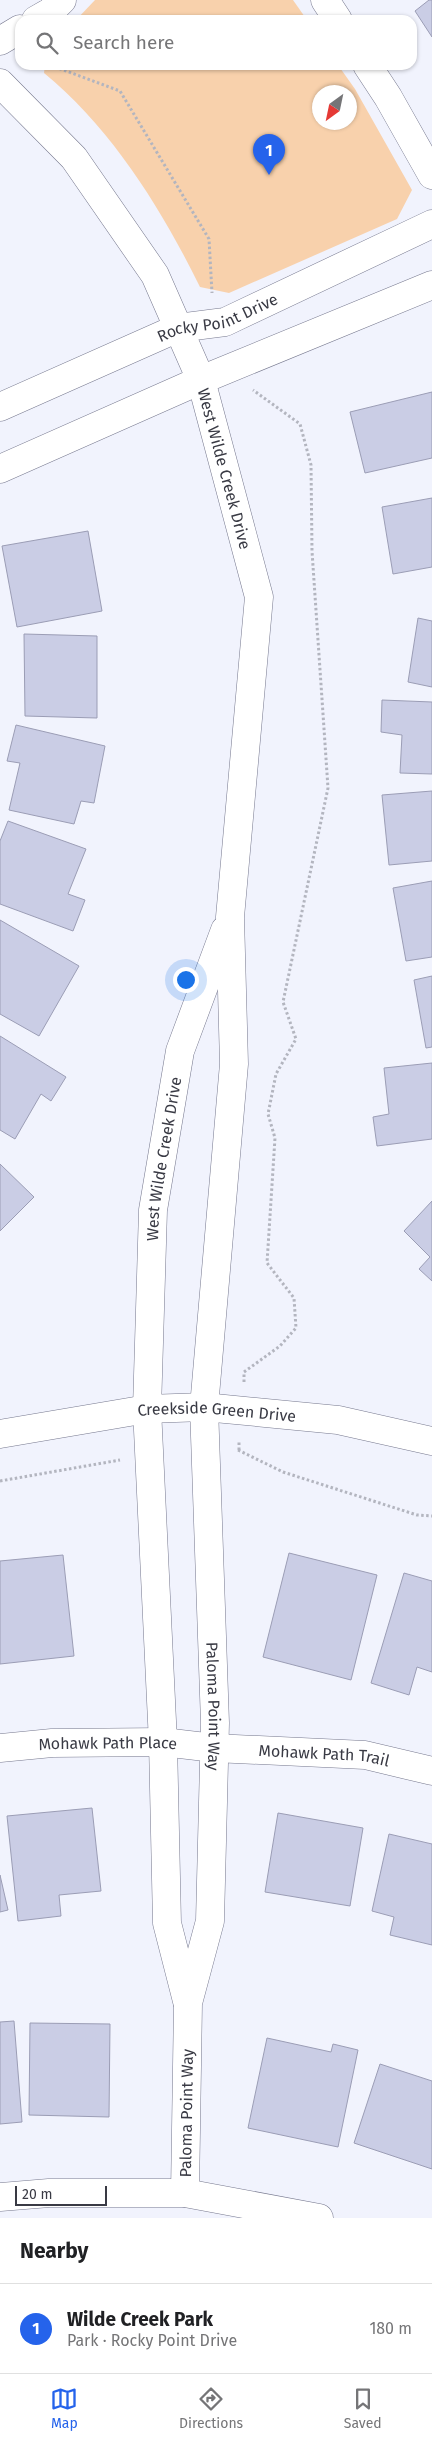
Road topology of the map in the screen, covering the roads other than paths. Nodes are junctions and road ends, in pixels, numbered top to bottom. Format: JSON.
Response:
{"nodes":[{"id":1,"x":62,"y":0,"type":"edge"},
{"id":2,"x":325,"y":0,"type":"edge"},
{"id":3,"x":45,"y":15,"type":"edge"},
{"id":4,"x":335,"y":15,"type":"edge"},
{"id":5,"x":15,"y":32,"type":"edge"},
{"id":6,"x":0,"y":41,"type":"edge"},
{"id":7,"x":370,"y":70,"type":"edge"},
{"id":8,"x":0,"y":83,"type":"edge"},
{"id":9,"x":432,"y":175,"type":"edge"},
{"id":10,"x":432,"y":224,"type":"edge"},
{"id":11,"x":432,"y":285,"type":"edge"},
{"id":12,"x":178,"y":328,"type":"junction"},
{"id":13,"x":201,"y":380,"type":"junction"},
{"id":14,"x":0,"y":407,"type":"edge"},
{"id":15,"x":0,"y":470,"type":"edge"},
{"id":16,"x":230,"y":917,"type":"junction"},
{"id":17,"x":204,"y":1407,"type":"junction"},
{"id":18,"x":147,"y":1409,"type":"junction"},
{"id":19,"x":0,"y":1434,"type":"edge"},
{"id":20,"x":432,"y":1441,"type":"edge"},
{"id":21,"x":163,"y":1742,"type":"junction"},
{"id":22,"x":0,"y":1748,"type":"edge"},
{"id":23,"x":214,"y":1748,"type":"junction"},
{"id":24,"x":432,"y":1770,"type":"edge"},
{"id":25,"x":188,"y":2003,"type":"junction"},
{"id":26,"x":184,"y":2193,"type":"junction"},
{"id":27,"x":0,"y":2197,"type":"edge"},
{"id":28,"x":319,"y":2218,"type":"edge"}],
"edges":[{"from":1,"to":3,"type":"street"},
{"from":2,"to":4,"type":"street"},
{"from":5,"to":6,"type":"street"},
{"from":7,"to":9,"type":"street"},
{"from":8,"to":12,"type":"street","name":"West Wilde Creek Drive"},
{"from":10,"to":12,"type":"street","name":"Rocky Point Drive"},
{"from":11,"to":13,"type":"street"},
{"from":12,"to":13,"type":"street","name":"West Wilde Creek Drive"},
{"from":12,"to":14,"type":"street","name":"Rocky Point Drive"},
{"from":13,"to":15,"type":"street"},
{"from":13,"to":16,"type":"street","name":"West Wilde Creek Drive"},
{"from":16,"to":17,"type":"street","name":"West Wilde Creek Drive"},
{"from":16,"to":18,"type":"street","name":"West Wilde Creek Drive"},
{"from":17,"to":18,"type":"street","name":"Creekside Green Drive"},
{"from":17,"to":20,"type":"street","name":"Creekside Green Drive"},
{"from":17,"to":23,"type":"street","name":"Paloma Point Way"},
{"from":18,"to":19,"type":"street","name":"Creekside Green Drive"},
{"from":18,"to":21,"type":"street","name":"Paloma Point Way"},
{"from":21,"to":22,"type":"street","name":"Mohawk Path Place"},
{"from":21,"to":23,"type":"street","name":"Mohawk Path Place"},
{"from":21,"to":25,"type":"street","name":"Paloma Point Way"},
{"from":23,"to":24,"type":"street","name":"Mohawk Path Trail"},
{"from":23,"to":25,"type":"street","name":"Paloma Point Way"},
{"from":25,"to":26,"type":"street","name":"Paloma Point Way"},
{"from":26,"to":27,"type":"street"},
{"from":26,"to":28,"type":"street"}]}
